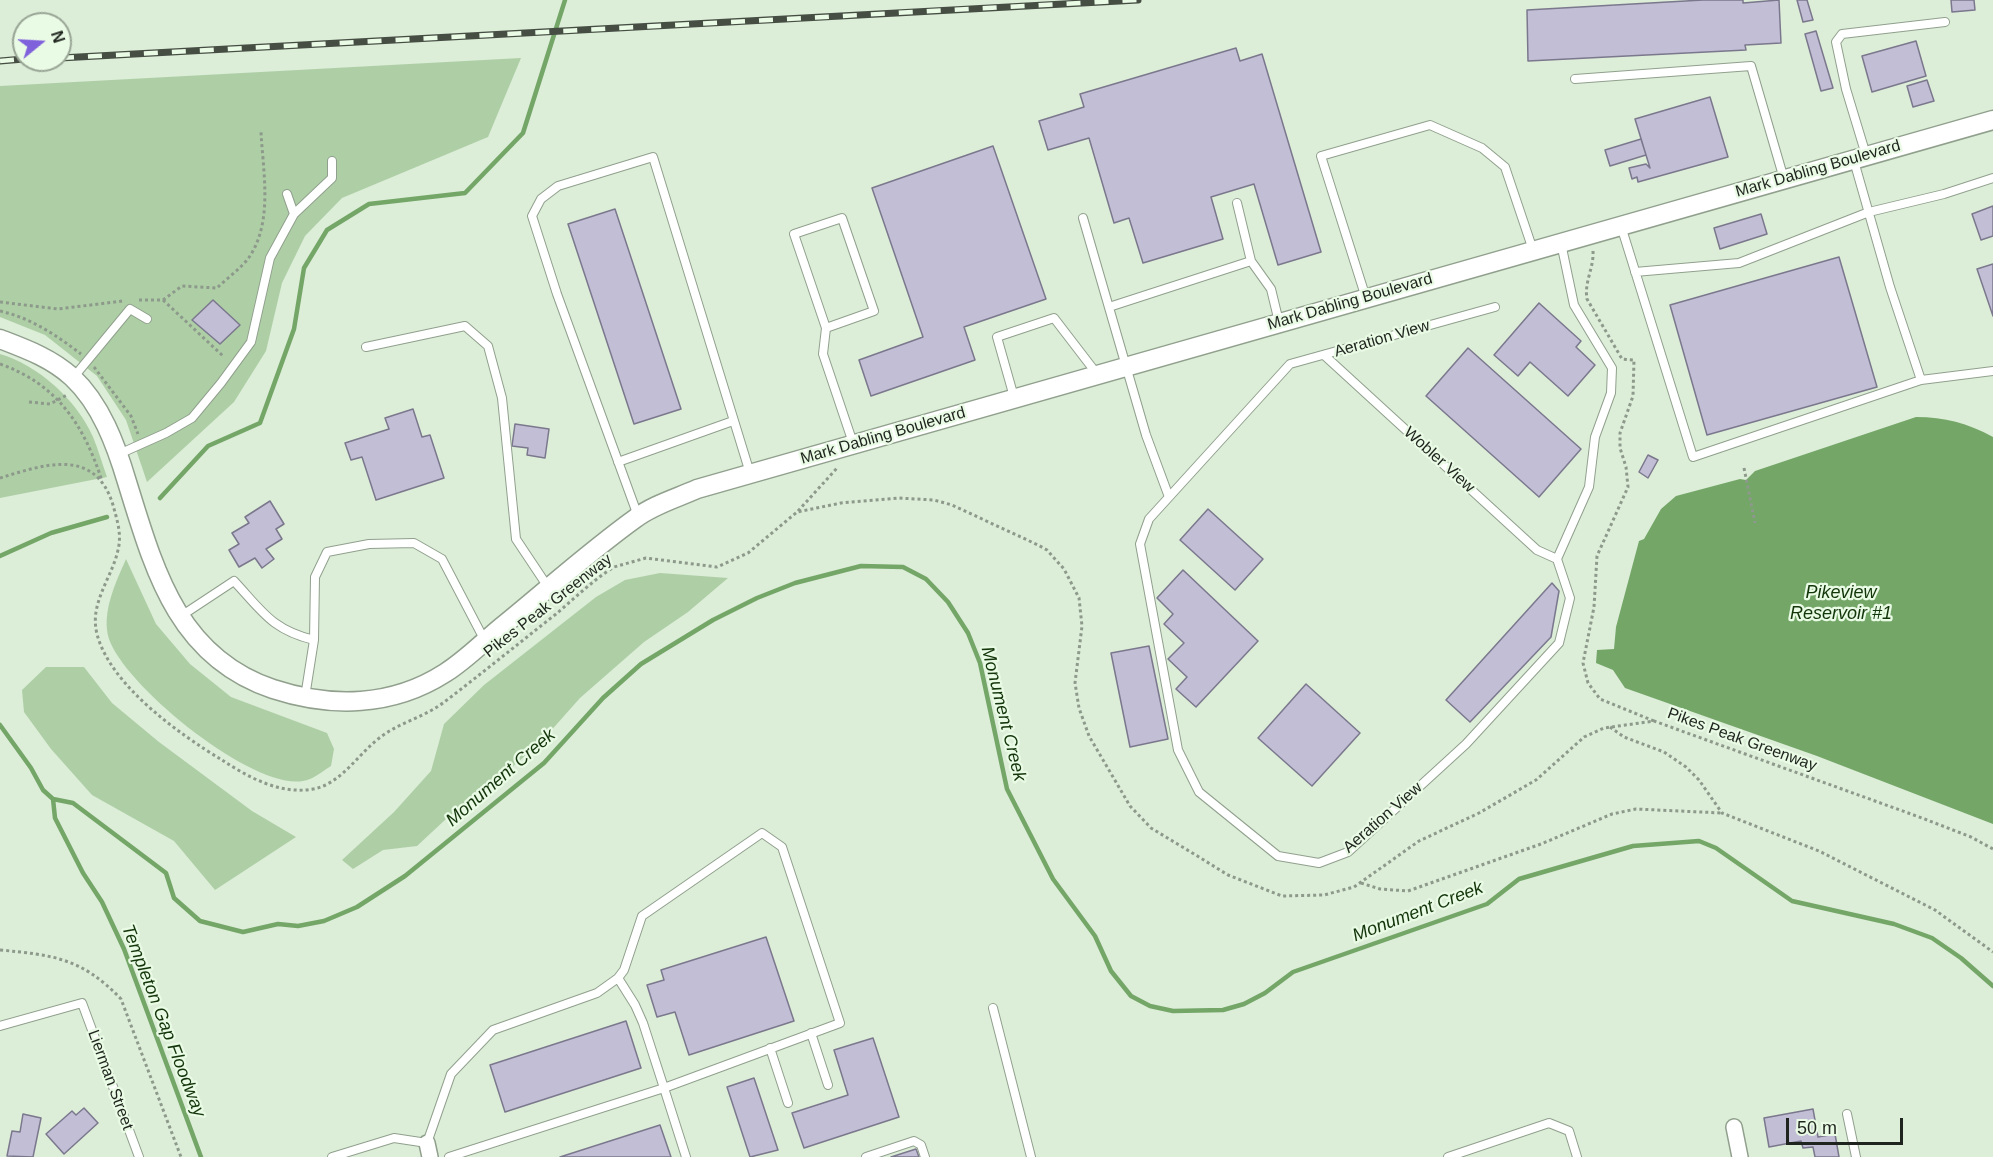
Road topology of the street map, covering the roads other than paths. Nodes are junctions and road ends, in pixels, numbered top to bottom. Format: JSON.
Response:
{"nodes":[{"id":1,"x":1945,"y":22,"type":"dead end"},
{"id":2,"x":1575,"y":79,"type":"dead end"},
{"id":3,"x":1993,"y":120,"type":"edge"},
{"id":4,"x":1860,"y":157,"type":"junction"},
{"id":5,"x":332,"y":161,"type":"dead end"},
{"id":6,"x":1993,"y":178,"type":"edge"},
{"id":7,"x":1784,"y":179,"type":"junction"},
{"id":8,"x":287,"y":194,"type":"dead end"},
{"id":9,"x":1237,"y":203,"type":"dead end"},
{"id":10,"x":1869,"y":212,"type":"junction"},
{"id":11,"x":294,"y":214,"type":"junction"},
{"id":12,"x":1083,"y":218,"type":"dead end"},
{"id":13,"x":1620,"y":225,"type":"junction"},
{"id":14,"x":1560,"y":242,"type":"junction"},
{"id":15,"x":1533,"y":250,"type":"junction"},
{"id":16,"x":1251,"y":261,"type":"junction"},
{"id":17,"x":1635,"y":272,"type":"junction"},
{"id":18,"x":1366,"y":298,"type":"junction"},
{"id":19,"x":1109,"y":307,"type":"junction"},
{"id":20,"x":1495,"y":307,"type":"dead end"},
{"id":21,"x":147,"y":319,"type":"dead end"},
{"id":22,"x":1279,"y":322,"type":"junction"},
{"id":23,"x":826,"y":328,"type":"junction"},
{"id":24,"x":0,"y":339,"type":"edge"},
{"id":25,"x":366,"y":347,"type":"dead end"},
{"id":26,"x":1324,"y":355,"type":"junction"},
{"id":27,"x":1126,"y":366,"type":"junction"},
{"id":28,"x":1993,"y":371,"type":"edge"},
{"id":29,"x":1097,"y":374,"type":"junction"},
{"id":30,"x":1921,"y":380,"type":"junction"},
{"id":31,"x":70,"y":387,"type":"junction"},
{"id":32,"x":1014,"y":398,"type":"junction"},
{"id":33,"x":733,"y":421,"type":"junction"},
{"id":34,"x":854,"y":444,"type":"junction"},
{"id":35,"x":119,"y":454,"type":"junction"},
{"id":36,"x":618,"y":462,"type":"junction"},
{"id":37,"x":751,"y":474,"type":"junction"},
{"id":38,"x":1169,"y":497,"type":"junction"},
{"id":39,"x":638,"y":516,"type":"junction"},
{"id":40,"x":1557,"y":559,"type":"junction"},
{"id":41,"x":549,"y":588,"type":"junction"},
{"id":42,"x":180,"y":616,"type":"junction"},
{"id":43,"x":314,"y":640,"type":"junction"},
{"id":44,"x":485,"y":640,"type":"junction"},
{"id":45,"x":305,"y":699,"type":"junction"},
{"id":46,"x":618,"y":978,"type":"junction"},
{"id":47,"x":993,"y":1008,"type":"dead end"},
{"id":48,"x":0,"y":1026,"type":"edge"},
{"id":49,"x":811,"y":1033,"type":"junction"},
{"id":50,"x":770,"y":1048,"type":"junction"},
{"id":51,"x":828,"y":1085,"type":"dead end"},
{"id":52,"x":664,"y":1088,"type":"junction"},
{"id":53,"x":788,"y":1103,"type":"dead end"},
{"id":54,"x":1847,"y":1114,"type":"dead end"},
{"id":55,"x":1734,"y":1127,"type":"dead end"},
{"id":56,"x":429,"y":1150,"type":"edge"},
{"id":57,"x":139,"y":1157,"type":"edge"},
{"id":58,"x":332,"y":1157,"type":"edge"},
{"id":59,"x":449,"y":1157,"type":"edge"},
{"id":60,"x":686,"y":1157,"type":"edge"},
{"id":61,"x":866,"y":1157,"type":"edge"},
{"id":62,"x":925,"y":1157,"type":"edge"},
{"id":63,"x":1031,"y":1157,"type":"edge"},
{"id":64,"x":1448,"y":1157,"type":"edge"},
{"id":65,"x":1577,"y":1157,"type":"edge"},
{"id":66,"x":1740,"y":1157,"type":"edge"},
{"id":67,"x":1856,"y":1157,"type":"edge"}],
"edges":[{"from":1,"to":4,"type":"lane"},
{"from":2,"to":7,"type":"lane"},
{"from":3,"to":4,"type":"street","name":"Mark Dabling Boulevard"},
{"from":4,"to":7,"type":"street","name":"Mark Dabling Boulevard"},
{"from":4,"to":10,"type":"lane"},
{"from":5,"to":11,"type":"lane"},
{"from":6,"to":10,"type":"lane"},
{"from":7,"to":13,"type":"street","name":"Mark Dabling Boulevard"},
{"from":8,"to":11,"type":"lane"},
{"from":9,"to":16,"type":"lane"},
{"from":10,"to":17,"type":"lane"},
{"from":10,"to":30,"type":"lane"},
{"from":11,"to":35,"type":"lane"},
{"from":12,"to":19,"type":"lane"},
{"from":13,"to":14,"type":"street","name":"Mark Dabling Boulevard"},
{"from":13,"to":17,"type":"lane"},
{"from":14,"to":15,"type":"street","name":"Mark Dabling Boulevard"},
{"from":14,"to":40,"type":"lane"},
{"from":15,"to":18,"type":"street","name":"Mark Dabling Boulevard"},
{"from":15,"to":18,"type":"lane"},
{"from":16,"to":19,"type":"lane"},
{"from":16,"to":22,"type":"lane"},
{"from":17,"to":30,"type":"lane"},
{"from":18,"to":22,"type":"street","name":"Mark Dabling Boulevard"},
{"from":19,"to":27,"type":"lane"},
{"from":20,"to":26,"type":"lane","name":"Aeration View"},
{"from":21,"to":31,"type":"lane"},
{"from":22,"to":27,"type":"street","name":"Mark Dabling Boulevard"},
{"from":23,"to":23,"type":"lane"},
{"from":23,"to":34,"type":"lane"},
{"from":24,"to":31,"type":"street","name":"Mark Dabling Boulevard"},
{"from":25,"to":41,"type":"lane"},
{"from":26,"to":38,"type":"lane","name":"Aeration View"},
{"from":26,"to":40,"type":"lane","name":"Wobler View"},
{"from":27,"to":29,"type":"street","name":"Mark Dabling Boulevard"},
{"from":27,"to":38,"type":"lane"},
{"from":28,"to":30,"type":"lane"},
{"from":29,"to":32,"type":"street","name":"Mark Dabling Boulevard"},
{"from":29,"to":32,"type":"lane"},
{"from":31,"to":35,"type":"street","name":"Mark Dabling Boulevard"},
{"from":32,"to":34,"type":"street","name":"Mark Dabling Boulevard"},
{"from":33,"to":36,"type":"lane"},
{"from":33,"to":36,"type":"lane"},
{"from":33,"to":37,"type":"lane"},
{"from":34,"to":37,"type":"street","name":"Mark Dabling Boulevard"},
{"from":35,"to":42,"type":"street","name":"Mark Dabling Boulevard"},
{"from":36,"to":39,"type":"lane"},
{"from":37,"to":39,"type":"street","name":"Mark Dabling Boulevard"},
{"from":38,"to":40,"type":"lane","name":"Aeration View"},
{"from":39,"to":41,"type":"street","name":"Mark Dabling Boulevard"},
{"from":41,"to":44,"type":"street","name":"Mark Dabling Boulevard"},
{"from":42,"to":43,"type":"lane"},
{"from":42,"to":45,"type":"street","name":"Mark Dabling Boulevard"},
{"from":43,"to":44,"type":"lane"},
{"from":43,"to":45,"type":"lane"},
{"from":44,"to":45,"type":"street","name":"Mark Dabling Boulevard"},
{"from":46,"to":49,"type":"lane"},
{"from":46,"to":52,"type":"lane"},
{"from":46,"to":56,"type":"lane"},
{"from":47,"to":63,"type":"lane"},
{"from":48,"to":57,"type":"lane","name":"Lierman Street"},
{"from":49,"to":50,"type":"lane"},
{"from":49,"to":51,"type":"lane"},
{"from":50,"to":52,"type":"lane"},
{"from":50,"to":53,"type":"lane"},
{"from":52,"to":59,"type":"lane"},
{"from":52,"to":60,"type":"lane"},
{"from":54,"to":67,"type":"lane"},
{"from":55,"to":66,"type":"street"},
{"from":56,"to":58,"type":"lane"},
{"from":61,"to":62,"type":"lane"},
{"from":64,"to":65,"type":"lane"}]}
